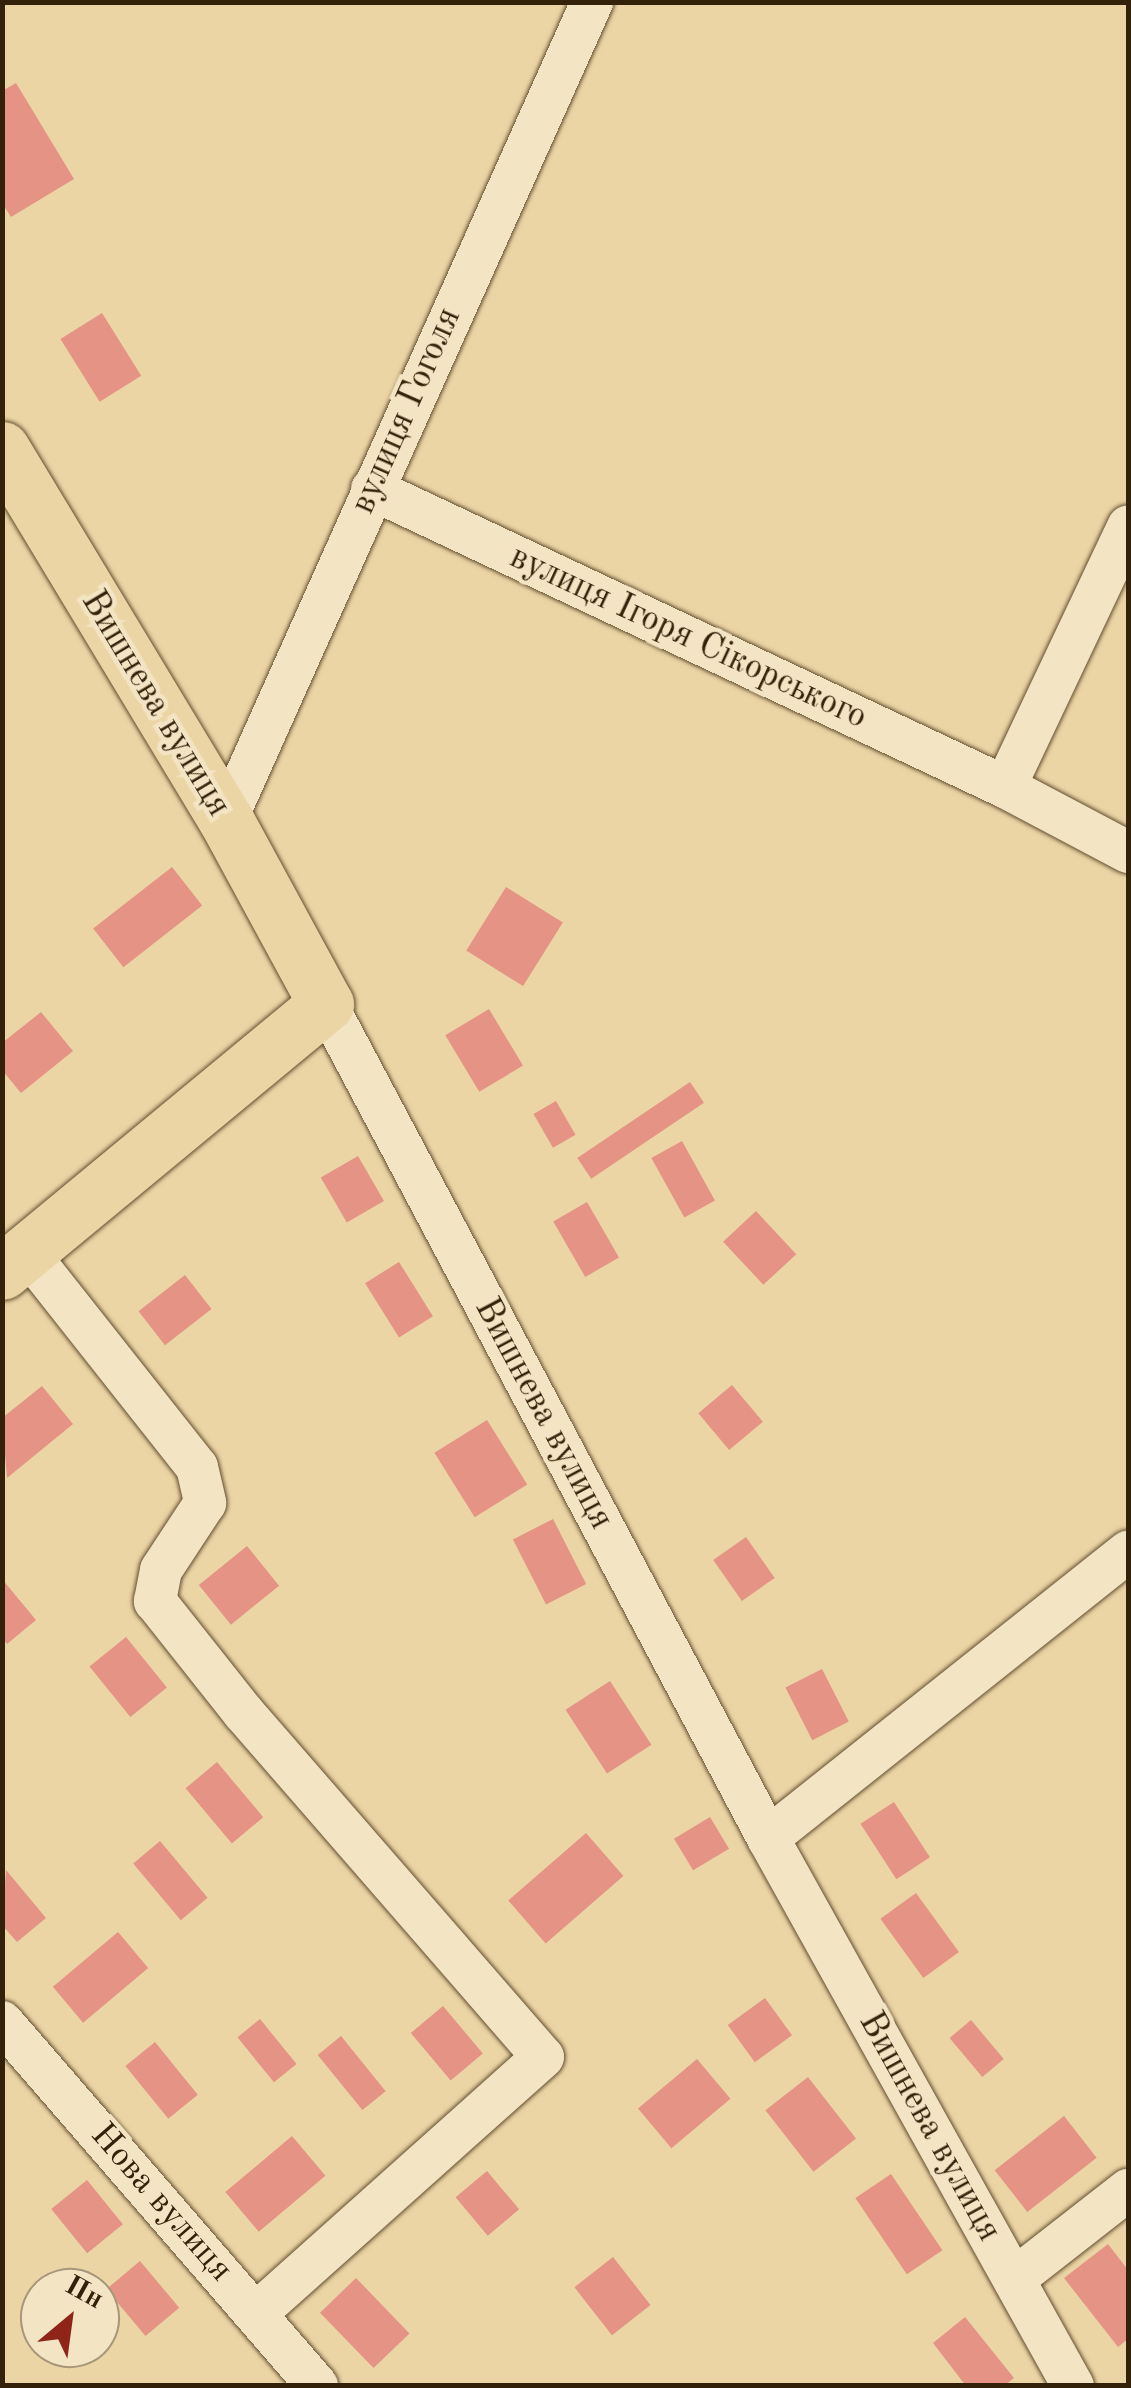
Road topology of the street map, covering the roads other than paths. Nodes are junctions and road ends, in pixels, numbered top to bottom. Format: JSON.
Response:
{"nodes":[{"id":1,"x":592,"y":2,"type":"edge"},
{"id":2,"x":2,"y":450,"type":"edge"},
{"id":3,"x":372,"y":489,"type":"junction"},
{"id":4,"x":1128,"y":527,"type":"edge"},
{"id":5,"x":1005,"y":787,"type":"junction"},
{"id":6,"x":226,"y":820,"type":"junction"},
{"id":7,"x":1128,"y":852,"type":"edge"},
{"id":8,"x":326,"y":1004,"type":"junction"},
{"id":9,"x":14,"y":1262,"type":"edge"},
{"id":10,"x":1128,"y":1552,"type":"edge"},
{"id":11,"x":768,"y":1838,"type":"junction"},
{"id":12,"x":2,"y":2022,"type":"edge"},
{"id":13,"x":1128,"y":2190,"type":"edge"},
{"id":14,"x":1014,"y":2279,"type":"junction"},
{"id":15,"x":257,"y":2313,"type":"junction"},
{"id":16,"x":317,"y":2386,"type":"edge"},
{"id":17,"x":1074,"y":2386,"type":"edge"}],
"edges":[{"from":1,"to":3,"type":"street","name":"вулиця Гоголя"},
{"from":2,"to":6,"type":"main road","name":"Вишнева вулиця"},
{"from":3,"to":5,"type":"street","name":"вулиця Ігоря Сікорського"},
{"from":3,"to":6,"type":"street","name":"вулиця Гоголя"},
{"from":4,"to":5,"type":"street"},
{"from":5,"to":7,"type":"street","name":"вулиця Ігоря Сікорського"},
{"from":6,"to":8,"type":"main road","name":"Вишнева вулиця"},
{"from":8,"to":9,"type":"main road"},
{"from":8,"to":11,"type":"street","name":"Вишнева вулиця"},
{"from":9,"to":15,"type":"street"},
{"from":10,"to":11,"type":"street"},
{"from":11,"to":14,"type":"street","name":"Вишнева вулиця"},
{"from":12,"to":15,"type":"street","name":"Нова вулиця"},
{"from":13,"to":14,"type":"street"},
{"from":14,"to":17,"type":"street","name":"Вишнева вулиця"},
{"from":15,"to":16,"type":"street","name":"Нова вулиця"}]}
